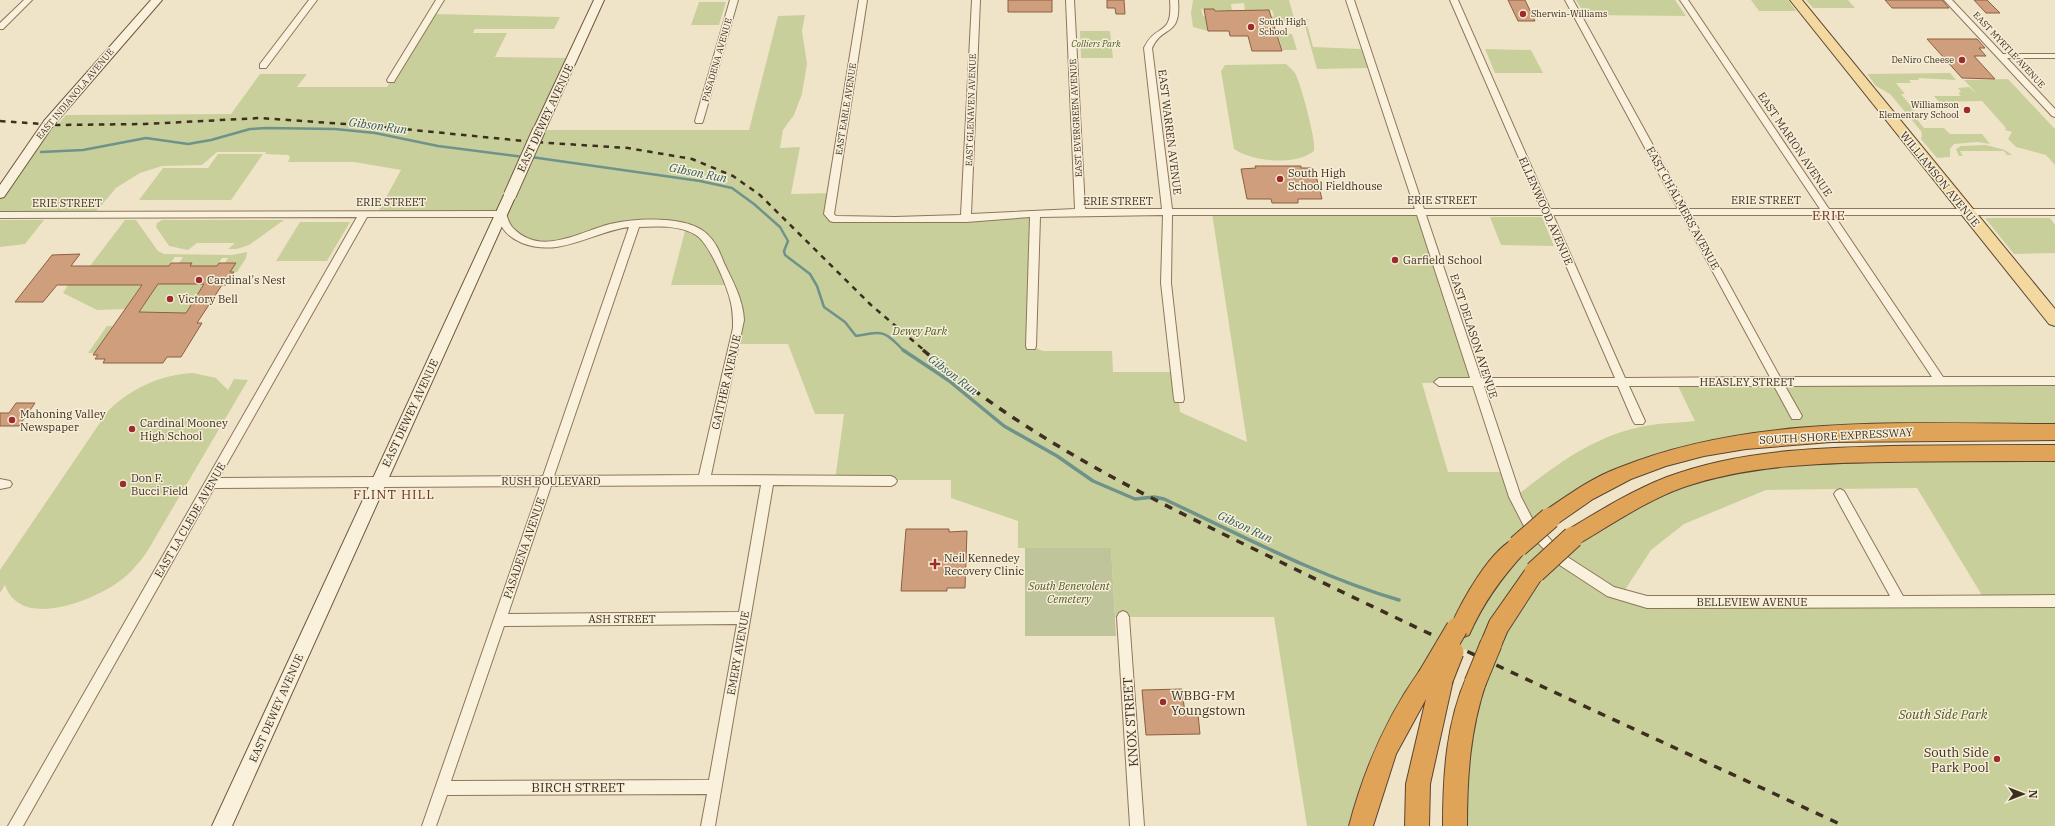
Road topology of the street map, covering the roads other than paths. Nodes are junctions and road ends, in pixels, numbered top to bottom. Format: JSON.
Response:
{"nodes":[{"id":1,"x":28,"y":0,"type":"edge"},
{"id":2,"x":157,"y":0,"type":"edge"},
{"id":3,"x":313,"y":0,"type":"edge"},
{"id":4,"x":440,"y":0,"type":"edge"},
{"id":5,"x":599,"y":0,"type":"edge"},
{"id":6,"x":734,"y":0,"type":"edge"},
{"id":7,"x":863,"y":0,"type":"edge"},
{"id":8,"x":976,"y":0,"type":"edge"},
{"id":9,"x":1070,"y":0,"type":"edge"},
{"id":10,"x":1174,"y":0,"type":"edge"},
{"id":11,"x":1350,"y":0,"type":"edge"},
{"id":12,"x":1454,"y":0,"type":"edge"},
{"id":13,"x":1569,"y":0,"type":"edge"},
{"id":14,"x":1684,"y":0,"type":"edge"},
{"id":15,"x":1796,"y":0,"type":"edge"},
{"id":16,"x":1948,"y":0,"type":"edge"},
{"id":17,"x":0,"y":27,"type":"edge"},
{"id":18,"x":2000,"y":56,"type":"junction"},
{"id":19,"x":2055,"y":56,"type":"edge"},
{"id":20,"x":263,"y":66,"type":"dead end"},
{"id":21,"x":391,"y":80,"type":"dead end"},
{"id":22,"x":2055,"y":114,"type":"edge"},
{"id":23,"x":699,"y":121,"type":"dead end"},
{"id":24,"x":0,"y":194,"type":"edge"},
{"id":25,"x":1080,"y":212,"type":"junction"},
{"id":26,"x":1420,"y":212,"type":"junction"},
{"id":27,"x":1547,"y":212,"type":"junction"},
{"id":28,"x":1685,"y":212,"type":"junction"},
{"id":29,"x":1826,"y":212,"type":"junction"},
{"id":30,"x":1967,"y":212,"type":"junction"},
{"id":31,"x":2055,"y":212,"type":"edge"},
{"id":32,"x":1035,"y":213,"type":"junction"},
{"id":33,"x":1167,"y":213,"type":"junction"},
{"id":34,"x":364,"y":214,"type":"junction"},
{"id":35,"x":502,"y":214,"type":"junction"},
{"id":36,"x":0,"y":215,"type":"edge"},
{"id":37,"x":830,"y":218,"type":"joint"},
{"id":38,"x":966,"y":219,"type":"junction"},
{"id":39,"x":635,"y":224,"type":"junction"},
{"id":40,"x":2055,"y":320,"type":"edge"},
{"id":41,"x":1031,"y":346,"type":"dead end"},
{"id":42,"x":2055,"y":381,"type":"edge"},
{"id":43,"x":1439,"y":382,"type":"dead end"},
{"id":44,"x":1477,"y":382,"type":"junction"},
{"id":45,"x":1622,"y":382,"type":"junction"},
{"id":46,"x":1778,"y":382,"type":"junction"},
{"id":47,"x":1941,"y":382,"type":"junction"},
{"id":48,"x":1178,"y":399,"type":"dead end"},
{"id":49,"x":1796,"y":416,"type":"dead end"},
{"id":50,"x":1639,"y":421,"type":"dead end"},
{"id":51,"x":2055,"y":432,"type":"edge"},
{"id":52,"x":2055,"y":453,"type":"edge"},
{"id":53,"x":1508,"y":475,"type":"joint"},
{"id":54,"x":704,"y":480,"type":"junction"},
{"id":55,"x":768,"y":480,"type":"junction"},
{"id":56,"x":891,"y":481,"type":"dead end"},
{"id":57,"x":379,"y":482,"type":"junction"},
{"id":58,"x":547,"y":482,"type":"junction"},
{"id":59,"x":211,"y":483,"type":"junction"},
{"id":60,"x":1840,"y":494,"type":"dead end"},
{"id":61,"x":2055,"y":601,"type":"edge"},
{"id":62,"x":1900,"y":602,"type":"junction"},
{"id":63,"x":1123,"y":617,"type":"dead end"},
{"id":64,"x":744,"y":618,"type":"junction"},
{"id":65,"x":500,"y":620,"type":"junction"},
{"id":66,"x":1435,"y":678,"type":"junction"},
{"id":67,"x":715,"y":787,"type":"junction"},
{"id":68,"x":442,"y":788,"type":"junction"},
{"id":69,"x":15,"y":826,"type":"edge"},
{"id":70,"x":222,"y":826,"type":"edge"},
{"id":71,"x":429,"y":826,"type":"edge"},
{"id":72,"x":708,"y":826,"type":"edge"},
{"id":73,"x":1137,"y":826,"type":"edge"},
{"id":74,"x":1361,"y":826,"type":"edge"},
{"id":75,"x":1417,"y":826,"type":"edge"},
{"id":76,"x":1454,"y":826,"type":"edge"}],
"edges":[{"from":1,"to":17,"type":"street"},
{"from":2,"to":24,"type":"street","name":"EAST INDIANOLA AVENUE"},
{"from":3,"to":20,"type":"street"},
{"from":4,"to":21,"type":"street"},
{"from":5,"to":35,"type":"street","name":"EAST DEWEY AVENUE","bridge":true},
{"from":6,"to":23,"type":"street","name":"PASADENA AVENUE"},
{"from":7,"to":37,"type":"street","name":"EAST EARLE AVENUE"},
{"from":8,"to":38,"type":"street","name":"EAST GLENAVEN AVENUE"},
{"from":9,"to":25,"type":"street","name":"EAST EVERGREEN AVENUE"},
{"from":10,"to":33,"type":"street","name":"EAST WARREN AVENUE"},
{"from":11,"to":26,"type":"street","name":"EAST DELASON AVENUE"},
{"from":12,"to":27,"type":"street","name":"ELLENWOOD AVENUE"},
{"from":13,"to":28,"type":"street","name":"EAST CHALMERS AVENUE"},
{"from":14,"to":29,"type":"street","name":"EAST MARION AVENUE"},
{"from":15,"to":30,"type":"main road","name":"WILLIAMSON AVENUE"},
{"from":16,"to":18,"type":"street","name":"EAST MYRTLE AVENUE"},
{"from":18,"to":19,"type":"street"},
{"from":18,"to":22,"type":"street","name":"EAST MYRTLE AVENUE"},
{"from":25,"to":32,"type":"street","name":"ERIE STREET"},
{"from":25,"to":33,"type":"street","name":"ERIE STREET"},
{"from":26,"to":27,"type":"street","name":"ERIE STREET"},
{"from":26,"to":33,"type":"street","name":"ERIE STREET"},
{"from":26,"to":44,"type":"street","name":"EAST DELASON AVENUE"},
{"from":27,"to":28,"type":"street","name":"ERIE STREET"},
{"from":27,"to":45,"type":"street","name":"ELLENWOOD AVENUE"},
{"from":28,"to":29,"type":"street","name":"ERIE STREET"},
{"from":28,"to":46,"type":"street","name":"EAST CHALMERS AVENUE"},
{"from":29,"to":30,"type":"street","name":"ERIE STREET"},
{"from":29,"to":47,"type":"street","name":"EAST MARION AVENUE"},
{"from":30,"to":31,"type":"street","name":"ERIE STREET"},
{"from":30,"to":40,"type":"main road","name":"WILLIAMSON AVENUE"},
{"from":32,"to":38,"type":"street","name":"ERIE STREET"},
{"from":32,"to":41,"type":"street"},
{"from":33,"to":48,"type":"street","name":"EAST WARREN AVENUE"},
{"from":34,"to":35,"type":"street","name":"ERIE STREET"},
{"from":34,"to":36,"type":"street","name":"ERIE STREET"},
{"from":34,"to":59,"type":"street","name":"EAST LA CLEDE AVENUE"},
{"from":35,"to":39,"type":"street"},
{"from":35,"to":57,"type":"street","name":"EAST DEWEY AVENUE"},
{"from":37,"to":38,"type":"street","name":"ERIE STREET"},
{"from":39,"to":54,"type":"street","name":"GAITHER AVENUE"},
{"from":39,"to":58,"type":"street","name":"PASADENA AVENUE"},
{"from":42,"to":47,"type":"street","name":"HEASLEY STREET"},
{"from":43,"to":44,"type":"street","name":"HEASLEY STREET"},
{"from":44,"to":45,"type":"street","name":"HEASLEY STREET"},
{"from":44,"to":53,"type":"street","name":"EAST DELASON AVENUE"},
{"from":45,"to":46,"type":"street","name":"HEASLEY STREET"},
{"from":45,"to":50,"type":"street","name":"ELLENWOOD AVENUE"},
{"from":46,"to":47,"type":"street","name":"HEASLEY STREET"},
{"from":46,"to":49,"type":"street","name":"EAST CHALMERS AVENUE"},
{"from":51,"to":66,"type":"highway","name":"SOUTH SHORE EXPRESSWAY","bridge":true},
{"from":52,"to":76,"type":"highway","name":"SOUTH SHORE EXPRESSWAY","bridge":true},
{"from":53,"to":62,"type":"street","name":"BELLEVIEW AVENUE"},
{"from":54,"to":55,"type":"street","name":"RUSH BOULEVARD"},
{"from":54,"to":58,"type":"street","name":"RUSH BOULEVARD"},
{"from":55,"to":56,"type":"street","name":"RUSH BOULEVARD"},
{"from":55,"to":64,"type":"street","name":"EMERY AVENUE"},
{"from":57,"to":58,"type":"street","name":"RUSH BOULEVARD"},
{"from":57,"to":59,"type":"street","name":"RUSH BOULEVARD"},
{"from":57,"to":70,"type":"street","name":"EAST DEWEY AVENUE"},
{"from":58,"to":65,"type":"street","name":"PASADENA AVENUE"},
{"from":59,"to":69,"type":"street","name":"EAST LA CLEDE AVENUE"},
{"from":60,"to":62,"type":"street"},
{"from":61,"to":62,"type":"street","name":"BELLEVIEW AVENUE"},
{"from":63,"to":73,"type":"street","name":"KNOX STREET"},
{"from":64,"to":65,"type":"street","name":"ASH STREET"},
{"from":64,"to":67,"type":"street","name":"EMERY AVENUE"},
{"from":65,"to":68,"type":"street","name":"PASADENA AVENUE"},
{"from":66,"to":74,"type":"highway"},
{"from":66,"to":75,"type":"highway","name":"SOUTH SHORE EXPRESSWAY"},
{"from":67,"to":68,"type":"street","name":"BIRCH STREET"},
{"from":67,"to":72,"type":"street","name":"EMERY AVENUE"},
{"from":68,"to":71,"type":"street","name":"PASADENA AVENUE"}]}
